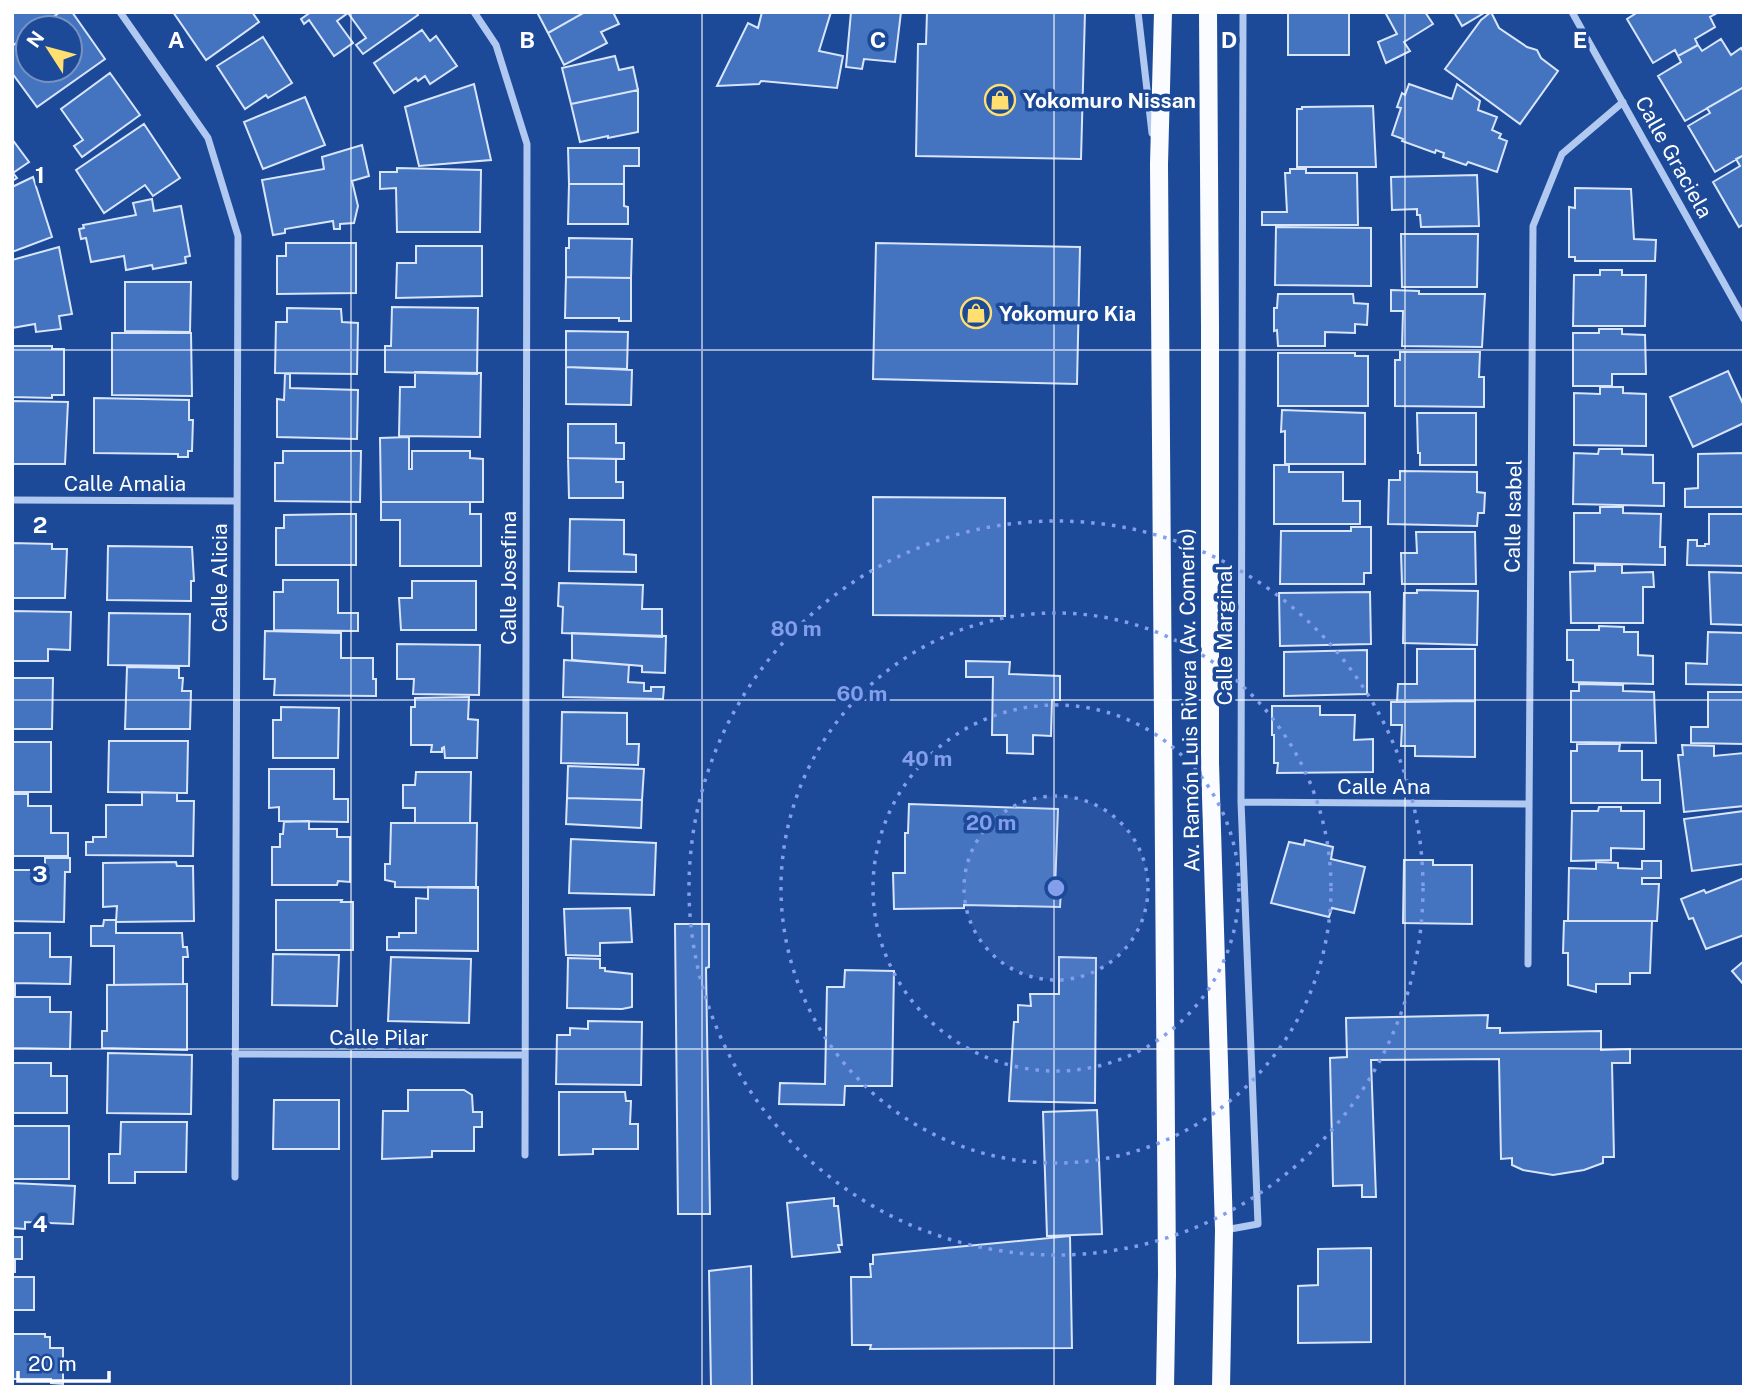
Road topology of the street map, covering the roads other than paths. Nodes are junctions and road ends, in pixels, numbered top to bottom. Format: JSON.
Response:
{"nodes":[{"id":1,"x":120,"y":12,"type":"edge"},
{"id":2,"x":474,"y":12,"type":"edge"},
{"id":3,"x":1138,"y":12,"type":"edge"},
{"id":4,"x":1163,"y":12,"type":"edge"},
{"id":5,"x":1208,"y":12,"type":"edge"},
{"id":6,"x":1243,"y":12,"type":"edge"},
{"id":7,"x":1572,"y":12,"type":"edge"},
{"id":8,"x":1623,"y":102,"type":"junction"},
{"id":9,"x":1159,"y":194,"type":"junction"},
{"id":10,"x":1744,"y":319,"type":"edge"},
{"id":11,"x":12,"y":500,"type":"edge"},
{"id":12,"x":237,"y":501,"type":"junction"},
{"id":13,"x":1241,"y":802,"type":"junction"},
{"id":14,"x":1527,"y":804,"type":"junction"},
{"id":15,"x":1528,"y":964,"type":"dead end"},
{"id":16,"x":235,"y":1054,"type":"junction"},
{"id":17,"x":524,"y":1055,"type":"junction"},
{"id":18,"x":525,"y":1155,"type":"dead end"},
{"id":19,"x":235,"y":1177,"type":"dead end"},
{"id":20,"x":1224,"y":1230,"type":"junction"},
{"id":21,"x":1165,"y":1387,"type":"edge"},
{"id":22,"x":1221,"y":1387,"type":"edge"}],
"edges":[{"from":1,"to":12,"type":"street","name":"Calle Alicia"},
{"from":2,"to":17,"type":"street","name":"Calle Josefina"},
{"from":3,"to":9,"type":"street"},
{"from":4,"to":9,"type":"main road","name":"Av. Ramón Luis Rivera (Av. Comerío)"},
{"from":5,"to":20,"type":"main road","name":"Av. Ramón Luis Rivera (Av. Comerío)"},
{"from":6,"to":13,"type":"street","name":"Calle Marginal"},
{"from":7,"to":8,"type":"street","name":"Calle Graciela"},
{"from":8,"to":10,"type":"street","name":"Calle Graciela"},
{"from":8,"to":14,"type":"street","name":"Calle Isabel"},
{"from":9,"to":21,"type":"main road","name":"Av. Ramón Luis Rivera (Av. Comerío)"},
{"from":11,"to":12,"type":"street","name":"Calle Amalia"},
{"from":12,"to":16,"type":"street","name":"Calle Alicia"},
{"from":13,"to":14,"type":"street","name":"Calle Ana"},
{"from":13,"to":20,"type":"street","name":"Calle Marginal"},
{"from":14,"to":15,"type":"street","name":"Calle Isabel"},
{"from":16,"to":17,"type":"street","name":"Calle Pilar"},
{"from":16,"to":19,"type":"street","name":"Calle Alicia"},
{"from":17,"to":18,"type":"street","name":"Calle Josefina"},
{"from":20,"to":22,"type":"main road","name":"Av. Ramón Luis Rivera (Av. Comerío)"}]}
